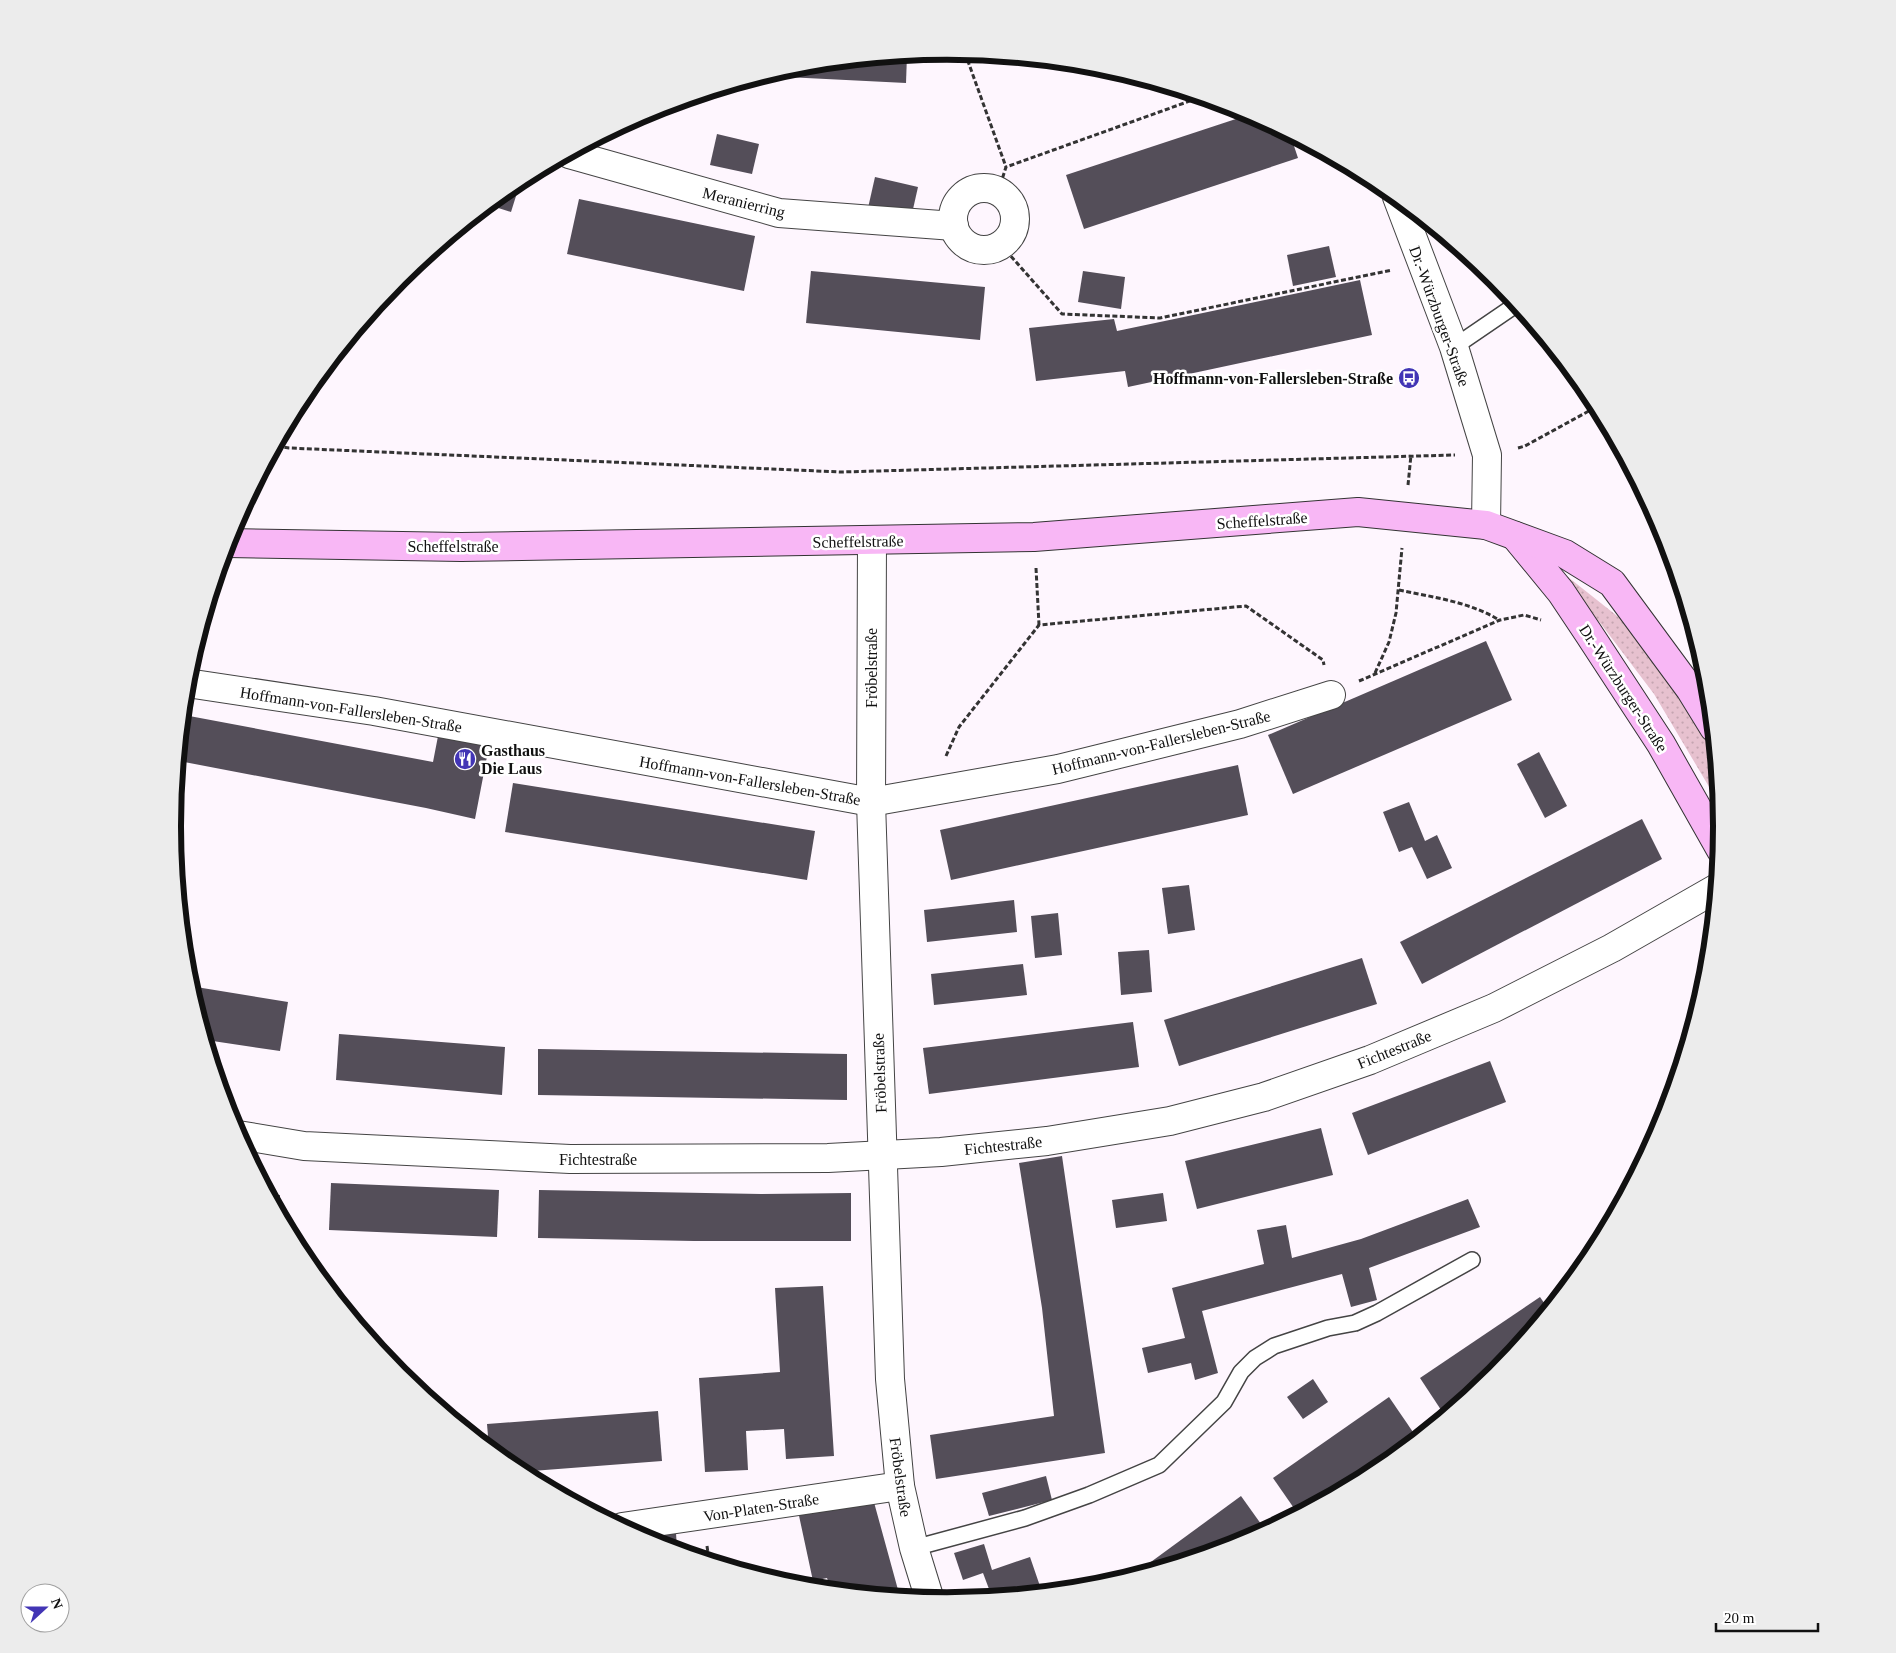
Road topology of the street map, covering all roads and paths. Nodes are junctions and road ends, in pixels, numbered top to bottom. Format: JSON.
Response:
{"nodes":[{"id":1,"x":967,"y":61,"type":"edge"},
{"id":2,"x":1192,"y":101,"type":"edge"},
{"id":3,"x":577,"y":156,"type":"edge"},
{"id":4,"x":1002,"y":179,"type":"junction"},
{"id":5,"x":1401,"y":208,"type":"edge"},
{"id":6,"x":954,"y":226,"type":"junction"},
{"id":7,"x":1001,"y":245,"type":"junction"},
{"id":8,"x":1422,"y":264,"type":"junction"},
{"id":9,"x":1511,"y":308,"type":"edge"},
{"id":10,"x":1454,"y":347,"type":"junction"},
{"id":11,"x":1591,"y":410,"type":"edge"},
{"id":12,"x":1526,"y":446,"type":"dead end"},
{"id":13,"x":282,"y":447,"type":"edge"},
{"id":14,"x":1411,"y":455,"type":"junction"},
{"id":15,"x":1487,"y":455,"type":"junction"},
{"id":16,"x":1405,"y":517,"type":"junction"},
{"id":17,"x":1486,"y":525,"type":"junction"},
{"id":18,"x":1514,"y":535,"type":"junction"},
{"id":19,"x":1034,"y":537,"type":"junction"},
{"id":20,"x":872,"y":541,"type":"junction"},
{"id":21,"x":236,"y":543,"type":"edge"},
{"id":22,"x":1399,"y":590,"type":"junction"},
{"id":23,"x":1039,"y":624,"type":"junction"},
{"id":24,"x":1375,"y":674,"type":"junction"},
{"id":25,"x":195,"y":684,"type":"edge"},
{"id":26,"x":1331,"y":694,"type":"junction"},
{"id":27,"x":1706,"y":715,"type":"edge"},
{"id":28,"x":931,"y":791,"type":"junction"},
{"id":29,"x":871,"y":802,"type":"junction"},
{"id":30,"x":1714,"y":837,"type":"edge"},
{"id":31,"x":1712,"y":891,"type":"edge"},
{"id":32,"x":248,"y":1137,"type":"edge"},
{"id":33,"x":882,"y":1156,"type":"junction"},
{"id":34,"x":1472,"y":1260,"type":"dead end"},
{"id":35,"x":900,"y":1486,"type":"junction"},
{"id":36,"x":634,"y":1525,"type":"edge"},
{"id":37,"x":914,"y":1548,"type":"junction"},
{"id":38,"x":928,"y":1592,"type":"edge"}],
"edges":[{"from":1,"to":4,"type":"path"},
{"from":2,"to":4,"type":"path"},
{"from":3,"to":6,"type":"street","name":"Meranierring"},
{"from":4,"to":6,"type":"street"},
{"from":4,"to":7,"type":"street"},
{"from":5,"to":8,"type":"street","name":"Dr.-Würzburger-Straße"},
{"from":6,"to":7,"type":"street"},
{"from":7,"to":8,"type":"path"},
{"from":8,"to":10,"type":"street","name":"Dr.-Würzburger-Straße"},
{"from":9,"to":10,"type":"lane"},
{"from":10,"to":15,"type":"street","name":"Dr.-Würzburger-Straße"},
{"from":11,"to":12,"type":"path"},
{"from":13,"to":14,"type":"path"},
{"from":14,"to":15,"type":"path"},
{"from":14,"to":16,"type":"path"},
{"from":15,"to":17,"type":"street","name":"Dr.-Würzburger-Straße"},
{"from":16,"to":17,"type":"main road","name":"Scheffelstraße"},
{"from":16,"to":19,"type":"main road","name":"Scheffelstraße"},
{"from":16,"to":22,"type":"path"},
{"from":17,"to":18,"type":"main road"},
{"from":18,"to":27,"type":"main road"},
{"from":18,"to":30,"type":"main road","name":"Dr.-Würzburger-Straße"},
{"from":19,"to":20,"type":"main road","name":"Scheffelstraße"},
{"from":19,"to":23,"type":"path"},
{"from":20,"to":21,"type":"main road","name":"Scheffelstraße"},
{"from":20,"to":29,"type":"street","name":"Fröbelstraße"},
{"from":22,"to":24,"type":"path"},
{"from":22,"to":24,"type":"path"},
{"from":23,"to":26,"type":"path"},
{"from":23,"to":28,"type":"path"},
{"from":24,"to":26,"type":"path"},
{"from":25,"to":29,"type":"street","name":"Hoffmann-von-Fallersleben-Straße"},
{"from":26,"to":28,"type":"street","name":"Hoffmann-von-Fallersleben-Straße"},
{"from":28,"to":29,"type":"street","name":"Hoffmann-von-Fallersleben-Straße"},
{"from":29,"to":33,"type":"street","name":"Fröbelstraße"},
{"from":31,"to":33,"type":"street","name":"Fichtestraße"},
{"from":32,"to":33,"type":"street","name":"Fichtestraße"},
{"from":33,"to":35,"type":"street","name":"Fröbelstraße"},
{"from":34,"to":37,"type":"lane"},
{"from":35,"to":36,"type":"street","name":"Von-Platen-Straße"},
{"from":35,"to":37,"type":"street","name":"Fröbelstraße"},
{"from":37,"to":38,"type":"street","name":"Fröbelstraße"}]}
